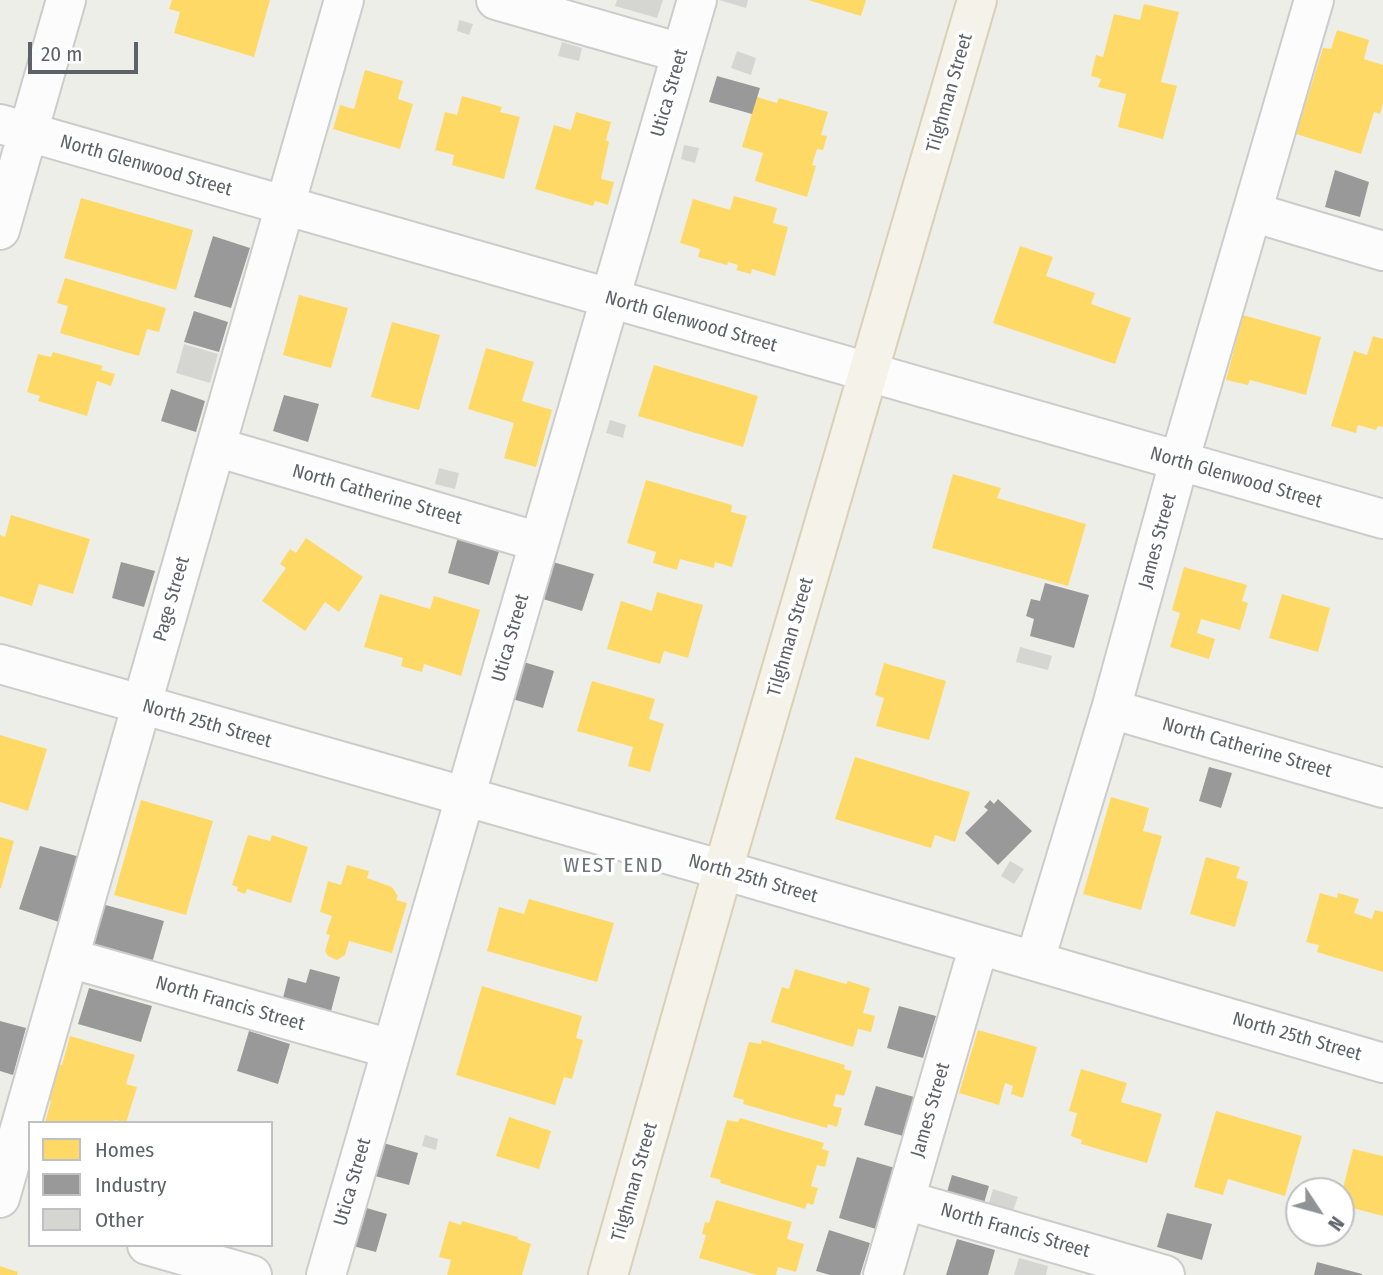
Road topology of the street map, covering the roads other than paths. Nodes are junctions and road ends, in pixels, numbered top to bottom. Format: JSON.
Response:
{"nodes":[{"id":1,"x":66,"y":0,"type":"edge"},
{"id":2,"x":344,"y":0,"type":"edge"},
{"id":3,"x":496,"y":0,"type":"edge"},
{"id":4,"x":697,"y":0,"type":"edge"},
{"id":5,"x":976,"y":0,"type":"edge"},
{"id":6,"x":1314,"y":0,"type":"edge"},
{"id":7,"x":681,"y":53,"type":"junction"},
{"id":8,"x":14,"y":128,"type":"edge"},
{"id":9,"x":285,"y":205,"type":"junction"},
{"id":10,"x":1252,"y":212,"type":"junction"},
{"id":11,"x":0,"y":230,"type":"edge"},
{"id":12,"x":1383,"y":251,"type":"edge"},
{"id":13,"x":610,"y":299,"type":"junction"},
{"id":14,"x":868,"y":372,"type":"junction"},
{"id":15,"x":216,"y":447,"type":"junction"},
{"id":16,"x":1180,"y":462,"type":"junction"},
{"id":17,"x":1383,"y":519,"type":"edge"},
{"id":18,"x":539,"y":542,"type":"junction"},
{"id":19,"x":0,"y":664,"type":"edge"},
{"id":20,"x":141,"y":705,"type":"junction"},
{"id":21,"x":1111,"y":709,"type":"junction"},
{"id":22,"x":1383,"y":788,"type":"edge"},
{"id":23,"x":465,"y":797,"type":"junction"},
{"id":24,"x":723,"y":870,"type":"junction"},
{"id":25,"x":979,"y":945,"type":"junction"},
{"id":26,"x":69,"y":958,"type":"junction"},
{"id":27,"x":1035,"y":960,"type":"junction"},
{"id":28,"x":391,"y":1049,"type":"junction"},
{"id":29,"x":1383,"y":1063,"type":"edge"},
{"id":30,"x":0,"y":1198,"type":"edge"},
{"id":31,"x":905,"y":1200,"type":"junction"},
{"id":32,"x":0,"y":1203,"type":"edge"},
{"id":33,"x":28,"y":1211,"type":"edge"},
{"id":34,"x":154,"y":1247,"type":"edge"},
{"id":35,"x":252,"y":1275,"type":"edge"},
{"id":36,"x":326,"y":1275,"type":"edge"},
{"id":37,"x":608,"y":1275,"type":"edge"},
{"id":38,"x":883,"y":1275,"type":"edge"},
{"id":39,"x":1165,"y":1275,"type":"edge"}],
"edges":[{"from":1,"to":8,"type":"street"},
{"from":2,"to":9,"type":"street","name":"Page Street"},
{"from":3,"to":7,"type":"street"},
{"from":4,"to":7,"type":"street","name":"Utica Street"},
{"from":5,"to":14,"type":"main road","name":"Tilghman Street"},
{"from":6,"to":10,"type":"street","name":"James Street"},
{"from":7,"to":13,"type":"street","name":"Utica Street"},
{"from":8,"to":9,"type":"street","name":"North Glenwood Street"},
{"from":8,"to":11,"type":"street"},
{"from":9,"to":13,"type":"street","name":"North Glenwood Street"},
{"from":9,"to":15,"type":"street","name":"Page Street"},
{"from":10,"to":12,"type":"street"},
{"from":10,"to":16,"type":"street","name":"James Street"},
{"from":13,"to":14,"type":"street","name":"North Glenwood Street"},
{"from":13,"to":18,"type":"street","name":"Utica Street"},
{"from":14,"to":16,"type":"street","name":"North Glenwood Street"},
{"from":14,"to":24,"type":"main road","name":"Tilghman Street"},
{"from":15,"to":18,"type":"street","name":"North Catherine Street"},
{"from":15,"to":20,"type":"street","name":"Page Street"},
{"from":16,"to":17,"type":"street","name":"North Glenwood Street"},
{"from":16,"to":21,"type":"street","name":"James Street"},
{"from":18,"to":23,"type":"street","name":"Utica Street"},
{"from":19,"to":20,"type":"street","name":"North 25th Street"},
{"from":20,"to":23,"type":"street","name":"North 25th Street"},
{"from":20,"to":26,"type":"street","name":"Page Street"},
{"from":21,"to":22,"type":"street","name":"North Catherine Street"},
{"from":21,"to":27,"type":"street","name":"James Street"},
{"from":23,"to":24,"type":"street","name":"North 25th Street"},
{"from":23,"to":28,"type":"street","name":"Utica Street"},
{"from":24,"to":25,"type":"street","name":"North 25th Street"},
{"from":24,"to":37,"type":"main road","name":"Tilghman Street"},
{"from":25,"to":27,"type":"street","name":"North 25th Street"},
{"from":25,"to":31,"type":"street","name":"James Street"},
{"from":26,"to":28,"type":"street","name":"North Francis Street"},
{"from":26,"to":30,"type":"street","name":"Page Street"},
{"from":27,"to":29,"type":"street","name":"North 25th Street"},
{"from":28,"to":36,"type":"street","name":"Utica Street"},
{"from":31,"to":38,"type":"street","name":"James Street"},
{"from":31,"to":39,"type":"street","name":"North Francis Street"},
{"from":32,"to":33,"type":"street"},
{"from":34,"to":35,"type":"street"}]}
